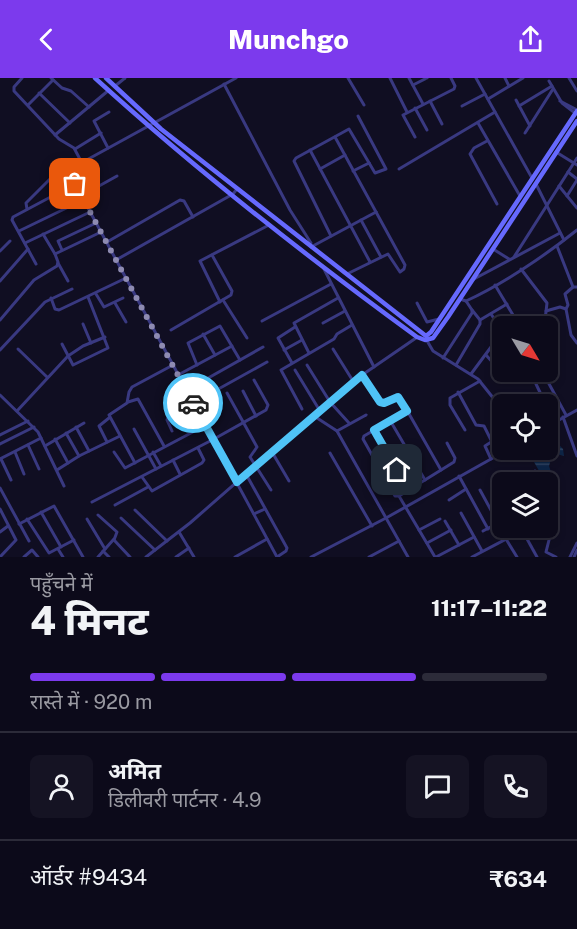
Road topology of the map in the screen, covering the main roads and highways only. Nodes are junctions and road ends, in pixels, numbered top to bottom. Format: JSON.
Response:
{"nodes":[{"id":1,"x":96,"y":78,"type":"edge"},
{"id":2,"x":106,"y":78,"type":"edge"},
{"id":3,"x":576,"y":112,"type":"edge"},
{"id":4,"x":577,"y":121,"type":"edge"},
{"id":5,"x":318,"y":253,"type":"junction"},
{"id":6,"x":314,"y":259,"type":"junction"},
{"id":7,"x":474,"y":273,"type":"junction"},
{"id":8,"x":426,"y":338,"type":"junction"}],
"edges":[{"from":1,"to":6,"type":"main road"},
{"from":2,"to":5,"type":"main road"},
{"from":3,"to":7,"type":"main road"},
{"from":4,"to":7,"type":"main road"},
{"from":5,"to":6,"type":"main road"},
{"from":5,"to":8,"type":"main road"},
{"from":6,"to":8,"type":"main road"},
{"from":7,"to":8,"type":"main road"},
{"from":7,"to":8,"type":"main road"}]}
